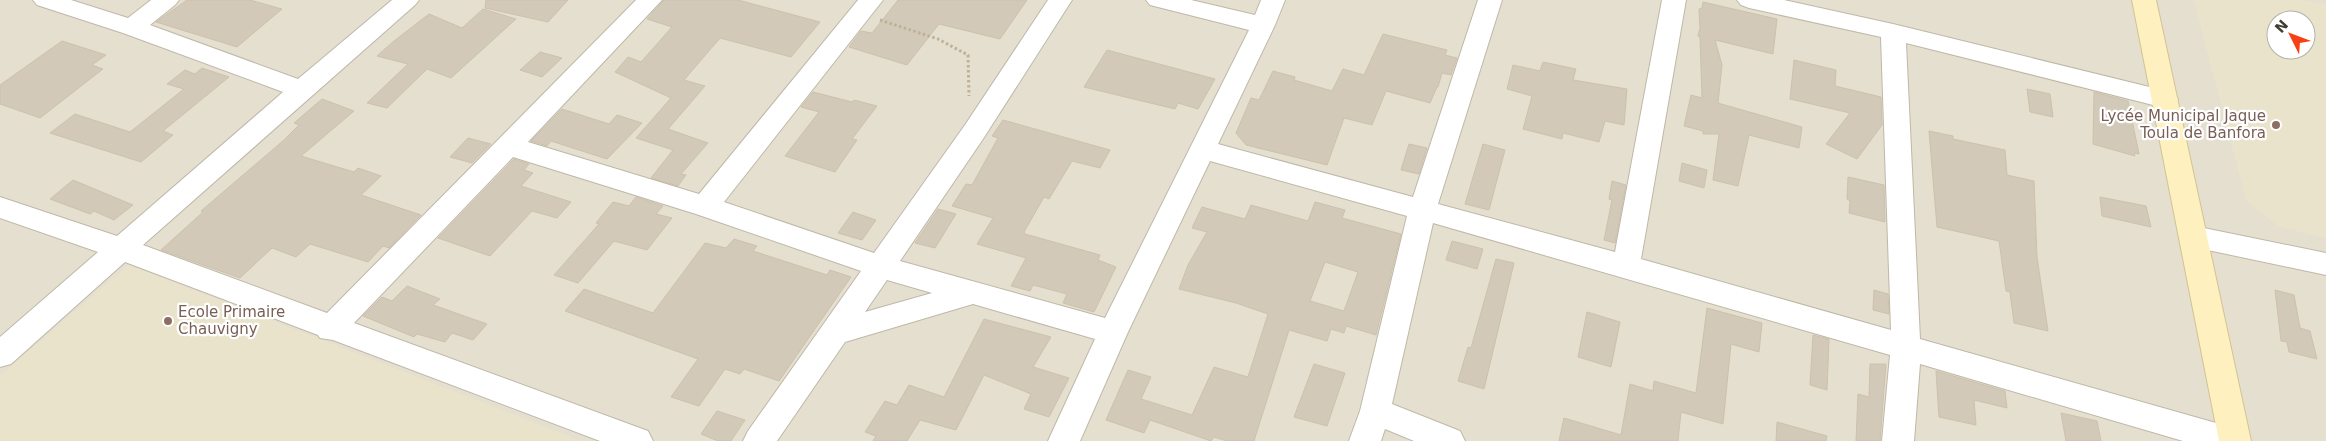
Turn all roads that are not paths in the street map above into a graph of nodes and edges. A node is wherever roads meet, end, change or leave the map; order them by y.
1 (45, 0) edge
2 (167, 0) edge
3 (407, 0) edge
4 (650, 0) edge
5 (1060, 0) edge
6 (1158, 0) edge
7 (1273, 0) edge
8 (1490, 0) edge
9 (1674, 0) edge
10 (1749, 0) edge
11 (2144, 0) edge
12 (865, 7) edge
13 (1263, 25) junction
14 (131, 27) junction
15 (1893, 32) junction
16 (301, 89) junction
17 (2165, 100) junction
18 (509, 146) junction
19 (1203, 149) junction
20 (706, 206) junction
21 (0, 207) edge
22 (1422, 211) junction
23 (2194, 237) junction
24 (122, 249) junction
25 (2326, 264) edge
26 (1626, 266) junction
27 (881, 267) junction
28 (972, 293) junction
29 (330, 329) junction
30 (836, 332) junction
31 (1113, 332) junction
32 (1906, 347) junction
33 (0, 355) edge
34 (1375, 411) junction
35 (637, 441) edge
36 (759, 441) edge
37 (1064, 441) edge
38 (1365, 441) edge
39 (1449, 441) edge
40 (1898, 441) edge
41 (2230, 441) edge
42 (2236, 441) edge

1 - 14 street
2 - 14 street
3 - 16 street
4 - 18 street
5 - 27 street
6 - 13 street
7 - 13 street
8 - 22 street
9 - 26 street
10 - 15 street
11 - 17 street
12 - 20 street
13 - 19 street
14 - 16 street
15 - 17 street
15 - 32 street
16 - 24 street
17 - 23 street
18 - 20 street
18 - 29 street
19 - 22 street
19 - 31 street
20 - 27 street
21 - 24 street
22 - 26 street
22 - 34 street
23 - 25 street
23 - 42 street
24 - 29 street
24 - 33 street
26 - 32 street
27 - 28 street
27 - 30 street
28 - 30 street
28 - 31 street
29 - 35 street
30 - 36 street
31 - 37 street
32 - 40 street
32 - 41 street
34 - 38 street
34 - 39 street

